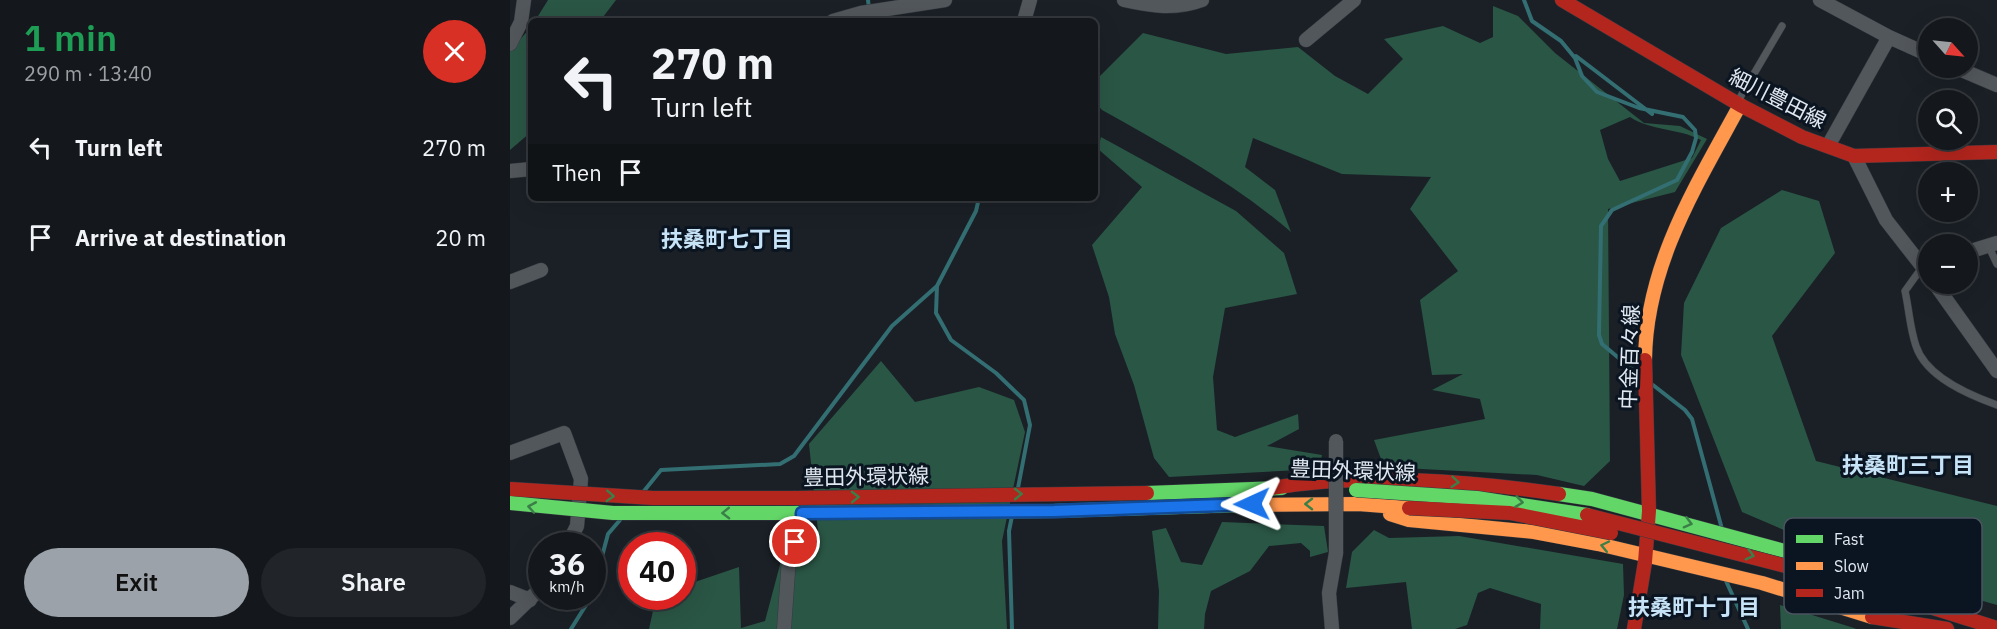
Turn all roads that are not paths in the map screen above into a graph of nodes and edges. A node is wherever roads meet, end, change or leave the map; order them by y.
1 (524, 0) edge
2 (945, 0) edge
3 (1030, 0) edge
4 (1124, 0) edge
5 (1202, 0) edge
6 (1353, 0) edge
7 (1562, 0) edge
8 (1820, 0) edge
9 (844, 18) edge
10 (1025, 18) edge
11 (1782, 26) dead end
12 (1890, 37) junction
13 (1306, 40) dead end
14 (510, 44) edge
15 (1918, 50) edge
16 (1978, 77) edge
17 (1997, 85) edge
18 (1738, 104) junction
19 (1828, 146) junction
20 (1997, 152) edge
21 (1854, 156) junction
22 (528, 169) edge
23 (510, 171) edge
24 (1992, 244) edge
25 (1918, 257) edge
26 (1997, 264) edge
27 (541, 270) dead end
28 (1918, 277) edge
29 (510, 282) edge
30 (1942, 294) edge
31 (1997, 371) edge
32 (1997, 405) edge
33 (1336, 441) dead end
34 (510, 453) edge
35 (1271, 488) junction
36 (510, 489) edge
37 (1357, 497) junction
38 (1168, 499) junction
39 (510, 503) edge
40 (1648, 512) junction
41 (802, 513) junction
42 (574, 532) edge
43 (1784, 550) edge
44 (1647, 555) junction
45 (1784, 565) edge
46 (1784, 579) edge
47 (1784, 590) edge
48 (510, 592) edge
49 (528, 599) edge
50 (528, 602) edge
51 (1863, 614) edge
52 (1908, 614) edge
53 (1952, 614) edge
54 (510, 618) edge
55 (1997, 628) edge
56 (784, 629) edge
57 (1332, 629) edge
58 (1634, 629) edge
59 (1947, 629) edge
60 (1959, 629) edge

1 - 14 street
2 - 9 street
3 - 10 street
4 - 5 street
6 - 13 street
7 - 18 street, 細川豊田線
8 - 12 street
11 - 18 lane
12 - 15 street
12 - 19 street
16 - 17 street
18 - 19 street, 細川豊田線
18 - 40 street, 中金百々線
19 - 21 street, 細川豊田線
20 - 21 street, 細川豊田線
21 - 25 street
22 - 23 street
24 - 26 lane
27 - 29 street
28 - 32 lane
30 - 31 street
33 - 57 street, bridge
34 - 42 street
35 - 37 street, 豊田外環状線
35 - 38 street, 豊田外環状線
35 -> 40 street
36 -> 38 street, 豊田外環状線, bridge
37 -> 38 street, 豊田外環状線
44 -> 37 street
37 -> 45 street, 豊田外環状線, bridge
37 - 46 street, 豊田外環状線, bridge
38 - 41 street, 豊田外環状線
41 -> 39 street, 豊田外環状線, bridge
40 -> 43 street
40 - 44 street, 中金百々線
41 - 56 street
44 - 47 street
44 - 58 street, 中金百々線
48 - 49 street
50 - 54 street
51 - 59 street
52 - 60 street, 豊田外環状線, bridge
53 - 55 street, 豊田外環状線

